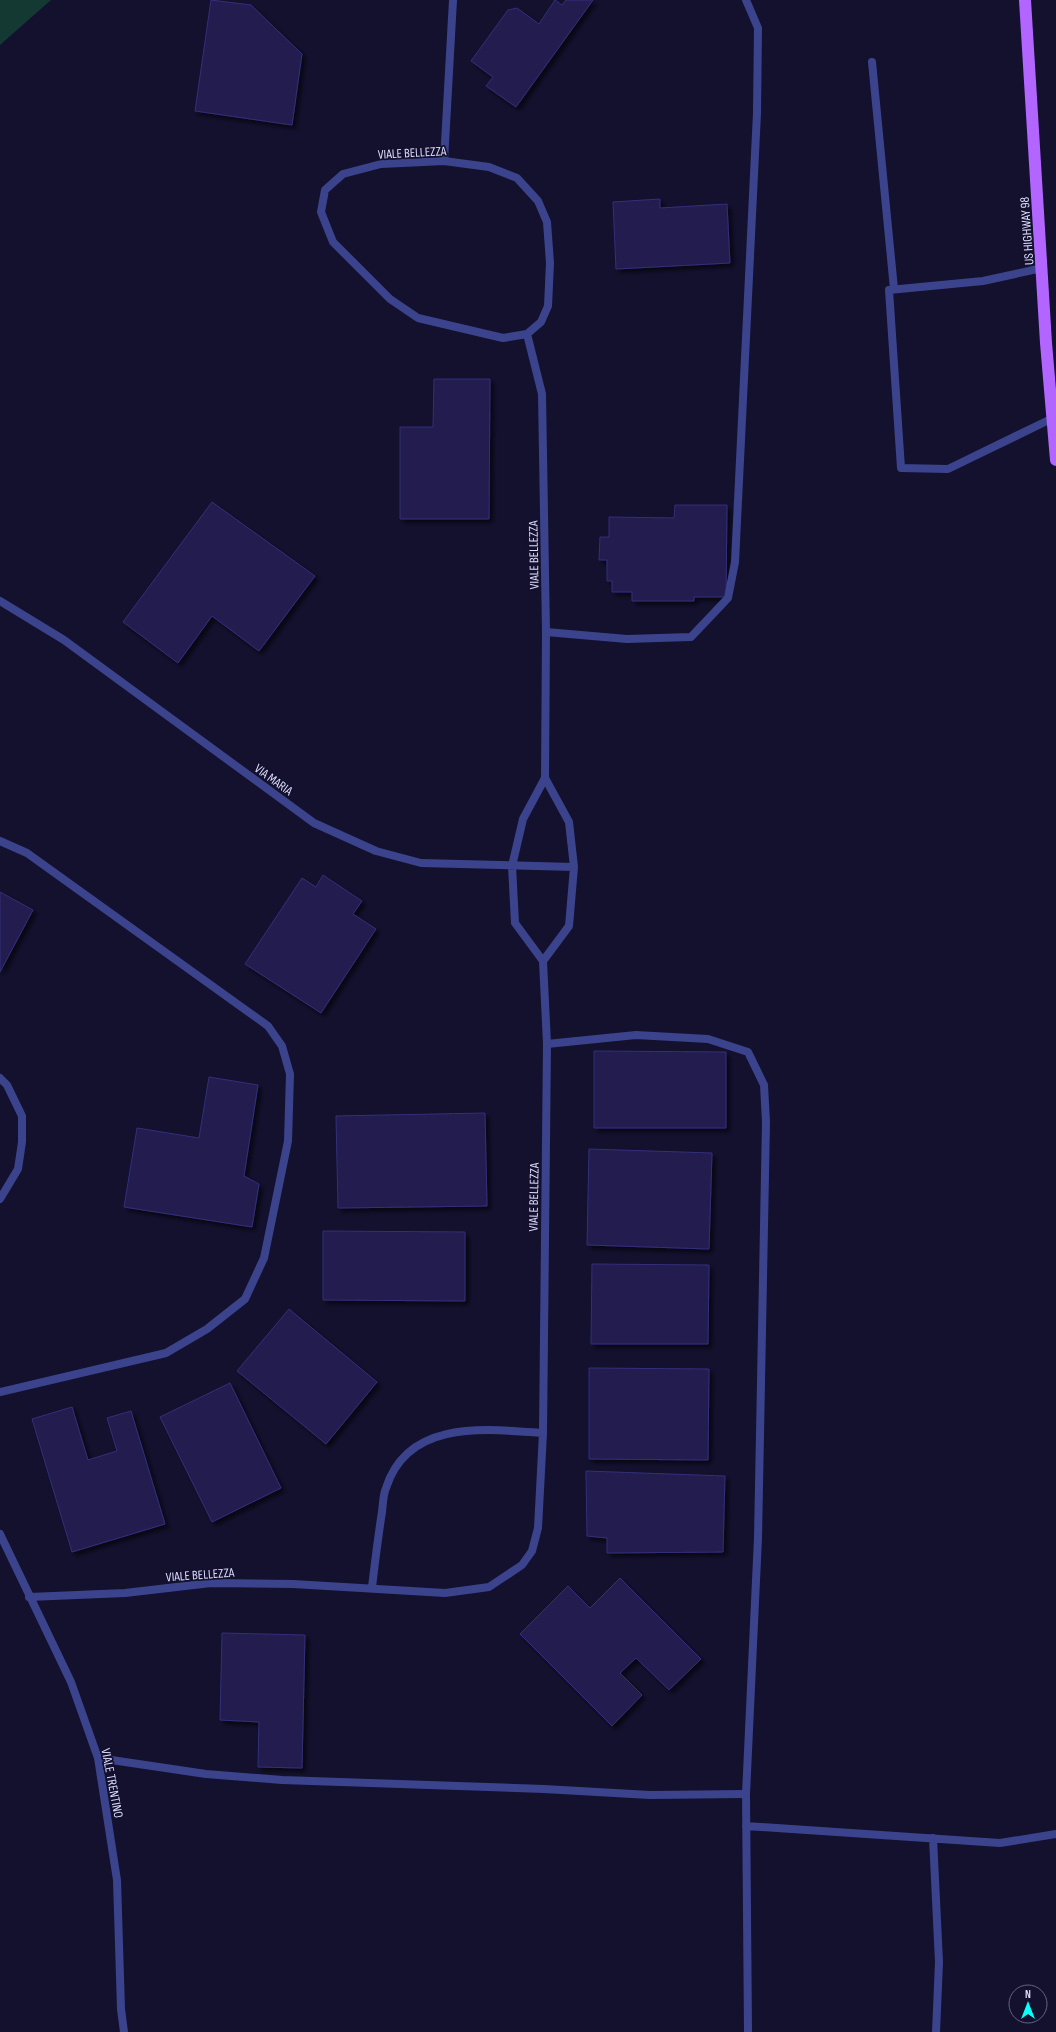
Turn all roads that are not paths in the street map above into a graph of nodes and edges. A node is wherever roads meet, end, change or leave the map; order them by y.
1 (453, 0) edge
2 (746, 0) edge
3 (1025, 0) edge
4 (872, 62) dead end
5 (444, 161) junction
6 (1042, 268) junction
7 (894, 289) junction
8 (527, 334) junction
9 (1052, 418) junction
10 (1056, 460) edge
11 (0, 601) edge
12 (546, 632) junction
13 (545, 778) junction
14 (0, 841) edge
15 (512, 866) junction
16 (574, 867) junction
17 (543, 961) junction
18 (547, 1044) junction
19 (0, 1078) edge
20 (0, 1198) edge
21 (0, 1392) edge
22 (543, 1433) junction
23 (0, 1534) edge
24 (372, 1587) junction
25 (29, 1597) junction
26 (98, 1758) junction
27 (746, 1794) junction
28 (746, 1826) junction
29 (1056, 1834) edge
30 (933, 1838) junction
31 (124, 2032) edge
32 (748, 2032) edge
33 (936, 2032) edge

1 - 5 street
2 - 12 street
3 - 6 main road, US HIGHWAY 98
4 - 7 street
5 - 8 street, VIALE BELLEZZA
5 - 8 street, VIALE BELLEZZA
6 - 7 street
6 - 9 main road, US HIGHWAY 98
7 - 9 street
8 - 12 street, VIALE BELLEZZA
9 - 10 main road, US HIGHWAY 98
11 - 15 street, VIA MARIA
12 - 13 street, VIALE BELLEZZA
13 - 15 street, VIALE BELLEZZA
13 - 16 street, VIALE BELLEZZA
14 - 21 street
15 - 16 street, VIA MARIA
15 - 17 street, VIALE BELLEZZA
16 - 17 street, VIALE BELLEZZA
17 - 18 street, VIALE BELLEZZA
18 - 22 street, VIALE BELLEZZA
18 - 27 street
19 - 20 street
22 - 24 street
22 - 24 street, VIALE BELLEZZA
23 - 25 street, VIALE TRENTINO
24 - 25 street, VIALE BELLEZZA
25 - 26 street, VIALE TRENTINO
26 - 27 street
26 - 31 street, VIALE TRENTINO
27 - 28 street
28 - 30 street
28 - 32 street
29 - 30 street
30 - 33 street

